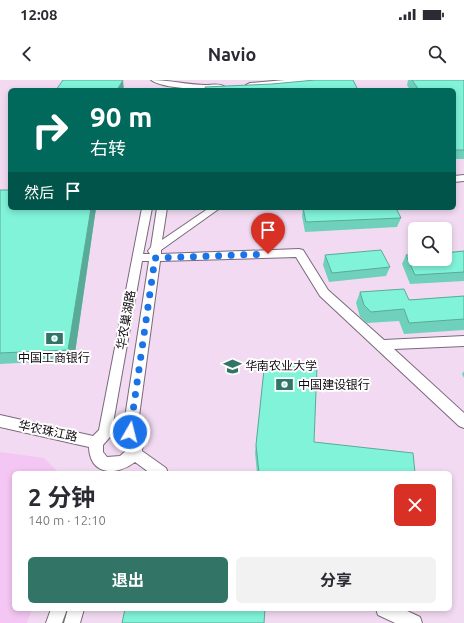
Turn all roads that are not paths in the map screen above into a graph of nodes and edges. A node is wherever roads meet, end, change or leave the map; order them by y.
1 (156, 80) edge
2 (311, 80) edge
3 (168, 87) edge
4 (147, 210) edge
5 (162, 210) edge
6 (213, 210) edge
7 (155, 254) junction
8 (137, 258) junction
9 (464, 341) edge
10 (382, 345) junction
11 (0, 421) edge
12 (464, 422) edge
13 (130, 432) junction
14 (101, 437) junction
15 (134, 453) junction
16 (110, 469) edge
17 (158, 471) edge
18 (58, 611) edge
19 (75, 611) edge
20 (388, 611) edge
21 (54, 623) edge
22 (72, 623) edge
23 (414, 623) edge

1 - 3 street
2 - 3 street
4 - 8 street, 华农巢湖路
5 - 7 street, 华农巢湖路
6 - 7 street
7 - 8 street
7 - 10 street
7 - 13 street, 华农巢湖路
8 - 14 street, 华农巢湖路
9 - 10 street
10 - 12 street
11 - 14 street, 华农珠江路
13 - 14 street
13 - 15 street
14 - 16 street
15 - 16 street
15 - 17 street
18 - 21 street
19 - 22 street
20 - 23 street

